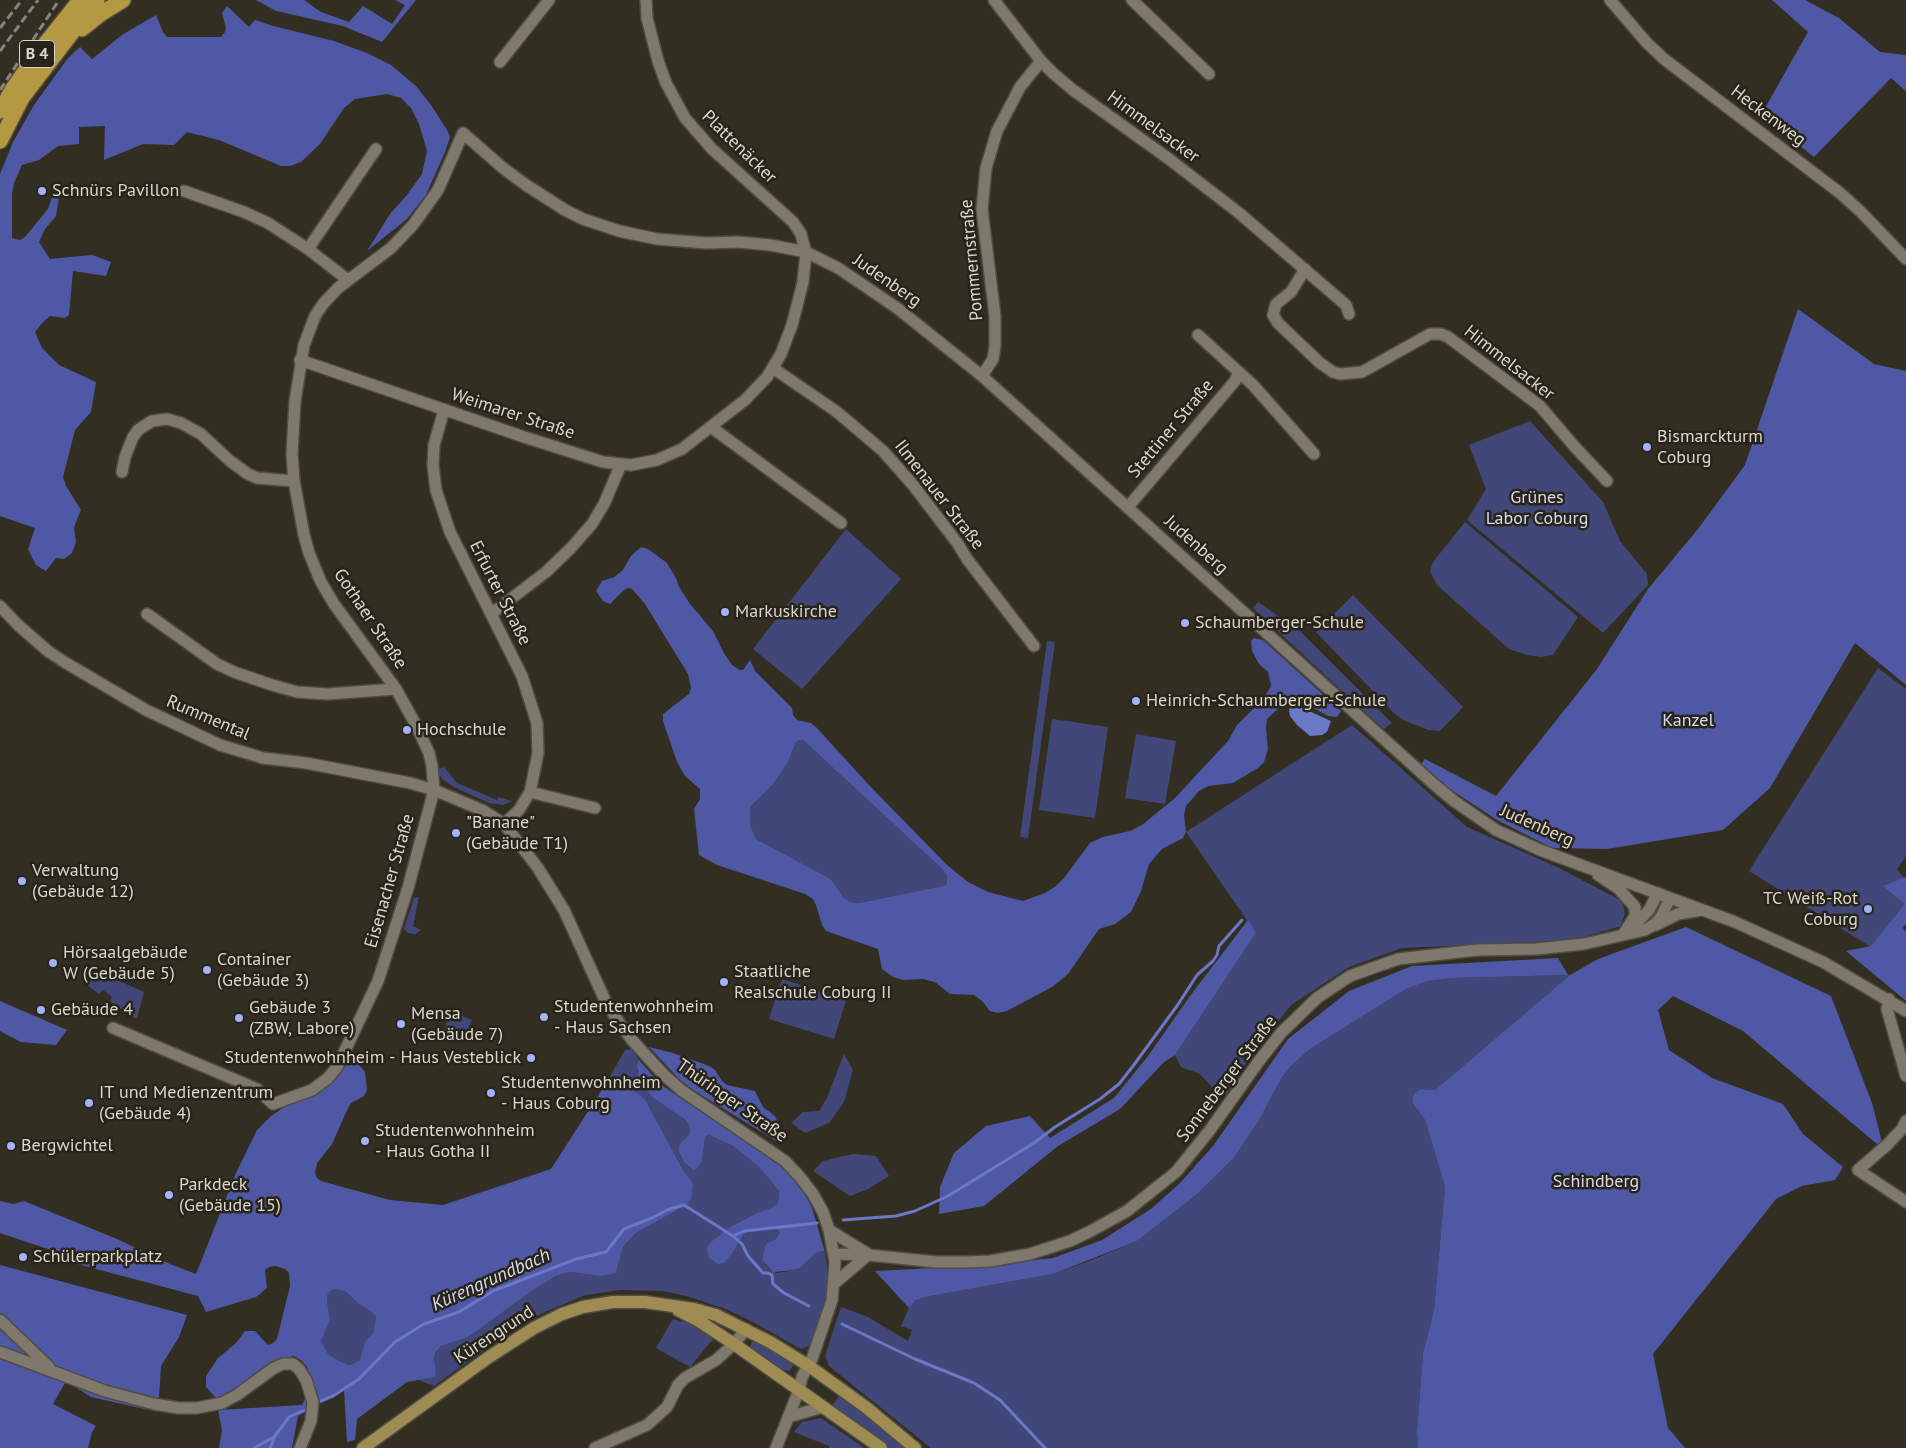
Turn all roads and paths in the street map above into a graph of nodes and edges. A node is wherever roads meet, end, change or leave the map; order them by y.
1 (80, 0) edge
2 (123, 0) edge
3 (550, 0) edge
4 (646, 0) edge
5 (994, 0) edge
6 (1132, 0) edge
7 (1610, 0) edge
8 (99, 6) edge
9 (1041, 61) junction
10 (500, 62) dead end
11 (1209, 74) dead end
12 (0, 111) edge
13 (463, 133) joint
14 (0, 141) edge
15 (376, 149) dead end
16 (184, 191) dead end
17 (308, 249) junction
18 (806, 252) junction
19 (1906, 258) edge
20 (1305, 269) junction
21 (348, 280) junction
22 (1349, 314) dead end
23 (1198, 334) dead end
24 (300, 360) junction
25 (773, 368) junction
26 (1239, 372) junction
27 (982, 376) junction
28 (444, 410) junction
29 (711, 426) junction
30 (1314, 454) dead end
31 (620, 464) junction
32 (122, 472) dead end
33 (294, 481) junction
34 (1607, 481) dead end
35 (1128, 508) junction
36 (841, 523) dead end
37 (0, 606) edge
38 (147, 614) dead end
39 (491, 614) junction
40 (1034, 646) dead end
41 (396, 689) junction
42 (434, 790) junction
43 (530, 792) junction
44 (595, 808) dead end
45 (504, 824) junction
46 (1580, 864) junction
47 (1658, 893) junction
48 (1670, 898) junction
49 (1703, 910) junction
50 (1645, 930) junction
51 (1624, 935) junction
52 (1889, 999) junction
53 (1906, 1011) edge
54 (113, 1028) dead end
55 (1906, 1076) edge
56 (1906, 1121) edge
57 (1906, 1202) edge
58 (830, 1230) junction
59 (868, 1255) junction
60 (835, 1258) junction
61 (835, 1283) junction
62 (664, 1305) junction
63 (0, 1320) edge
64 (746, 1329) junction
65 (734, 1344) junction
66 (0, 1352) edge
67 (809, 1366) junction
68 (52, 1370) junction
69 (799, 1390) junction
70 (823, 1407) junction
71 (788, 1417) junction
72 (300, 1448) edge
73 (363, 1448) edge
74 (594, 1448) edge
75 (776, 1448) edge
76 (881, 1448) edge
77 (915, 1448) edge

1 - 12 highway, B 4
2 - 8 highway
3 - 10 street
4 - 18 street, Plattenäcker
5 - 9 street, Himmelsacker
6 - 11 street
7 - 19 street, Heckenweg
8 - 14 highway, B 4
9 - 20 street, Himmelsacker
9 - 27 street, Pommernstraße
13 - 18 street, Judenberg
13 - 21 street, Gothaer Straße
15 - 17 street
16 - 17 street
17 - 21 street
18 - 25 street, Weimarer Straße
18 - 27 street, Judenberg
20 - 22 street, Himmelsacker
20 - 34 street, Himmelsacker
21 - 24 street, Gothaer Straße
23 - 26 street
24 - 28 street, Weimarer Straße
24 - 33 street, Gothaer Straße
25 - 29 street, Weimarer Straße
25 - 40 street, Ilmenauer Straße
26 - 30 street
26 - 35 street, Stettiner Straße
27 - 35 street, Judenberg
28 - 31 street, Weimarer Straße
28 - 39 street, Erfurter Straße
29 - 31 street, Weimarer Straße
29 - 36 street
31 - 39 street
32 - 33 street
33 - 41 street, Gothaer Straße
35 - 46 street, Judenberg
37 - 42 street, Rummental
38 - 41 street
39 - 43 street, Erfurter Straße
41 - 42 street, Gothaer Straße
42 - 45 street, Thüringer Straße
42 - 54 street, Eisenacher Straße
43 - 44 street
43 - 45 street, Erfurter Straße
45 - 58 street, Thüringer Straße
46 - 47 street, Judenberg
46 - 51 street
47 - 48 street, Judenberg
47 - 51 street, Sonneberger Straße
48 - 49 street, Judenberg
48 - 50 street, Sonneberger Straße
49 - 50 street, Sonneberger Straße
49 - 52 street, Judenberg
50 - 51 street, Sonneberger Straße
51 - 59 street, Sonneberger Straße
52 - 53 street, Judenberg
52 - 55 street
56 - 57 street
58 - 59 street, Sonneberger Straße
58 - 60 street, Thüringer Straße
59 - 60 street, Sonneberger Straße
59 - 61 street
60 - 61 street, Thüringer Straße
61 - 67 street, Thüringer Straße
62 - 64 main road, Kürengrund
62 - 65 main road, Kürengrund
62 - 73 main road, Kürengrund
63 - 68 street
64 - 65 street
64 - 67 main road, Kürengrund
65 - 69 main road, Kürengrund
65 - 74 street
66 - 68 street
67 - 69 street, Thüringer Straße
67 - 77 main road, Kürengrund
68 - 72 street
69 - 70 main road, Kürengrund
69 - 71 street, Thüringer Straße
70 - 71 street
70 - 76 main road, Kürengrund
71 - 75 street, Thüringer Straße

